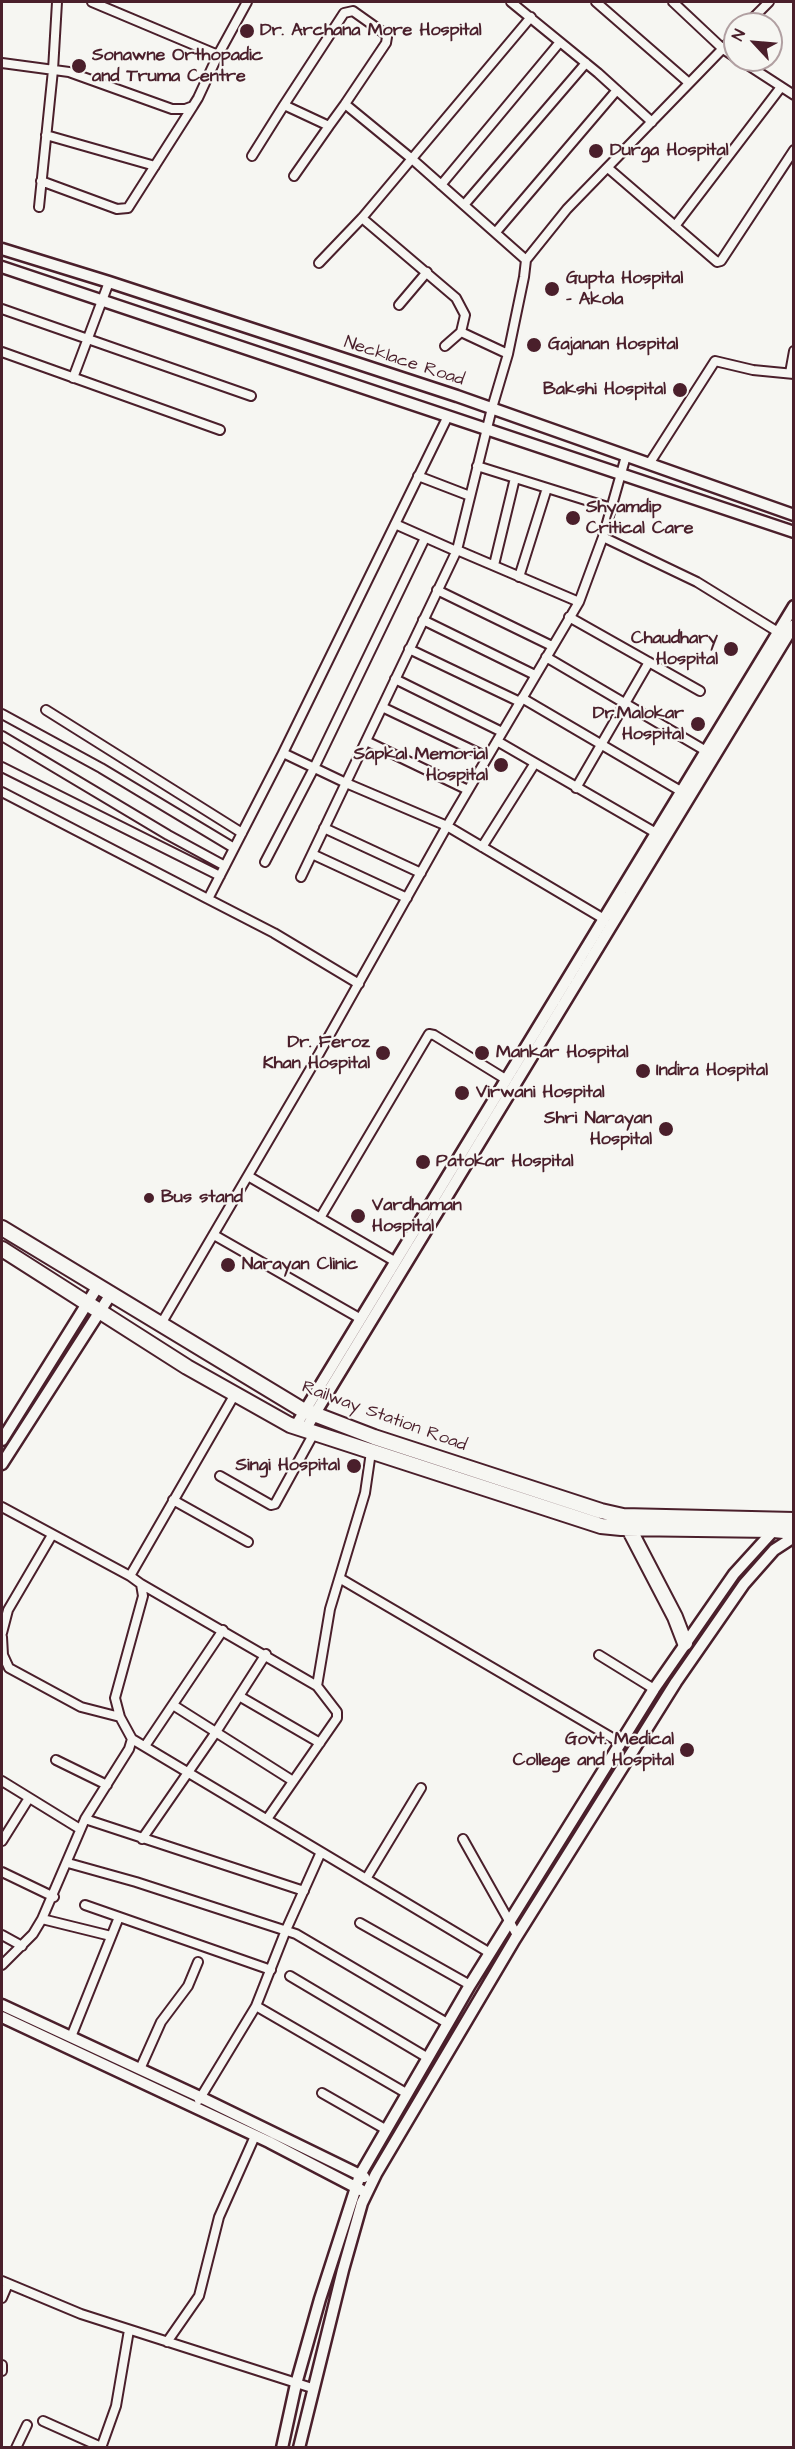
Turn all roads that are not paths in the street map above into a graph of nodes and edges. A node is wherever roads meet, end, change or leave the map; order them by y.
1 (57, 2) edge
2 (92, 2) edge
3 (247, 2) edge
4 (511, 2) edge
5 (596, 2) edge
6 (673, 2) edge
7 (531, 17) junction
8 (560, 42) junction
9 (723, 49) joint
10 (218, 55) junction
11 (2, 63) edge
12 (586, 63) junction
13 (53, 69) junction
14 (758, 72) edge
15 (689, 83) junction
16 (781, 87) junction
17 (617, 90) junction
18 (794, 95) edge
19 (345, 104) junction
20 (284, 105) junction
21 (193, 106) junction
22 (652, 122) junction
23 (329, 126) junction
24 (46, 135) junction
25 (794, 150) edge
26 (252, 156) dead end
27 (412, 159) junction
28 (155, 166) junction
29 (608, 168) junction
30 (294, 176) dead end
31 (42, 181) junction
32 (441, 184) junction
33 (464, 205) junction
34 (39, 207) dead end
35 (362, 218) junction
36 (675, 226) junction
37 (496, 232) junction
38 (2, 249) edge
39 (526, 260) junction
40 (319, 263) dead end
41 (2, 267) edge
42 (428, 272) junction
43 (109, 282) junction
44 (103, 299) junction
45 (399, 305) dead end
46 (2, 309) edge
47 (461, 332) junction
48 (88, 340) junction
49 (445, 346) dead end
50 (794, 351) edge
51 (2, 352) edge
52 (508, 354) junction
53 (792, 373) edge
54 (74, 378) junction
55 (251, 396) dead end
56 (492, 408) junction
57 (448, 416) junction
58 (487, 428) junction
59 (220, 430) dead end
60 (626, 456) junction
61 (649, 465) junction
62 (477, 466) junction
63 (621, 475) junction
64 (418, 476) junction
65 (515, 478) junction
66 (547, 488) junction
67 (470, 496) junction
68 (611, 508) junction
69 (794, 515) edge
70 (395, 524) junction
71 (794, 532) edge
72 (603, 537) junction
73 (425, 538) junction
74 (456, 550) junction
75 (494, 566) junction
76 (519, 576) junction
77 (437, 590) junction
78 (579, 602) junction
79 (794, 606) edge
80 (569, 617) junction
81 (423, 620) junction
82 (794, 625) edge
83 (778, 632) junction
84 (552, 646) junction
85 (409, 649) junction
86 (546, 657) junction
87 (649, 662) junction
88 (535, 675) junction
89 (395, 679) junction
90 (700, 691) dead end
91 (521, 700) junction
92 (625, 703) junction
93 (382, 707) junction
94 (46, 710) dead end
95 (2, 714) edge
96 (502, 732) junction
97 (2, 736) edge
98 (366, 741) junction
99 (497, 741) junction
100 (600, 744) junction
101 (706, 750) junction
102 (283, 753) junction
103 (488, 757) junction
104 (535, 763) junction
105 (2, 767) edge
106 (314, 768) junction
107 (346, 783) junction
108 (576, 788) junction
109 (468, 790) junction
110 (2, 792) edge
111 (685, 794) junction
112 (447, 826) junction
113 (324, 828) junction
114 (242, 833) junction
115 (656, 833) junction
116 (482, 847) junction
117 (234, 848) junction
118 (312, 854) junction
119 (265, 862) dead end
120 (225, 866) junction
121 (421, 873) junction
122 (220, 876) junction
123 (301, 877) dead end
124 (407, 898) junction
125 (208, 899) junction
126 (604, 919) junction
127 (359, 984) junction
128 (507, 1080) junction
129 (248, 1176) junction
130 (320, 1218) junction
131 (2, 1228) edge
132 (214, 1235) junction
133 (2, 1249) edge
134 (396, 1262) junction
135 (98, 1286) junction
136 (111, 1294) junction
137 (87, 1304) junction
138 (100, 1312) junction
139 (362, 1319) junction
140 (161, 1324) junction
141 (235, 1394) junction
142 (310, 1412) junction
143 (305, 1430) junction
144 (2, 1440) edge
145 (371, 1452) junction
146 (2, 1464) edge
147 (220, 1476) dead end
148 (173, 1500) junction
149 (2, 1507) edge
150 (794, 1520) edge
151 (626, 1522) junction
152 (774, 1530) junction
153 (794, 1532) edge
154 (52, 1535) junction
155 (794, 1537) edge
156 (248, 1542) dead end
157 (130, 1576) junction
158 (341, 1579) junction
159 (141, 1584) junction
160 (4, 1614) edge
161 (223, 1630) junction
162 (2, 1635) edge
163 (685, 1643) junction
164 (266, 1654) junction
165 (599, 1655) dead end
166 (317, 1686) junction
167 (654, 1689) junction
168 (239, 1696) junction
169 (172, 1705) junction
170 (120, 1717) junction
171 (216, 1732) junction
172 (132, 1739) junction
173 (320, 1743) junction
174 (621, 1743) junction
175 (145, 1746) junction
176 (56, 1760) dead end
177 (187, 1772) junction
178 (2, 1781) edge
179 (293, 1781) junction
180 (106, 1785) junction
181 (422, 1788) dead end
182 (29, 1798) junction
183 (85, 1819) junction
184 (267, 1819) junction
185 (80, 1829) junction
186 (142, 1839) junction
187 (464, 1839) dead end
188 (2, 1841) edge
189 (321, 1852) junction
190 (68, 1863) junction
191 (2, 1872) edge
192 (366, 1879) junction
193 (304, 1891) junction
194 (54, 1897) junction
195 (85, 1905) dead end
196 (119, 1917) junction
197 (42, 1919) junction
198 (360, 1923) dead end
199 (509, 1923) junction
200 (286, 1930) junction
201 (2, 1935) edge
202 (517, 1935) junction
203 (111, 1936) junction
204 (22, 1946) junction
205 (490, 1953) junction
206 (198, 1962) dead end
207 (2, 1965) edge
208 (271, 1970) junction
209 (290, 1976) dead end
210 (470, 1985) junction
211 (2, 2005) edge
212 (256, 2006) junction
213 (2, 2017) edge
214 (447, 2023) junction
215 (32, 2025) junction
216 (71, 2037) junction
217 (428, 2058) junction
218 (140, 2069) junction
219 (322, 2093) dead end
220 (406, 2093) junction
221 (200, 2097) junction
222 (195, 2107) junction
223 (385, 2129) junction
224 (255, 2136) junction
225 (360, 2175) junction
226 (372, 2181) junction
227 (355, 2187) junction
228 (367, 2192) junction
229 (5, 2282) edge
230 (2, 2298) edge
231 (129, 2330) junction
232 (168, 2342) junction
233 (2, 2365) edge
234 (2, 2371) edge
235 (296, 2384) junction
236 (312, 2388) junction
237 (43, 2421) dead end
238 (27, 2425) dead end
239 (101, 2447) edge
240 (16, 2448) edge
241 (282, 2448) edge
242 (298, 2448) edge

1 - 13 street
2 - 10 street
3 - 10 street
4 - 7 street
5 - 15 street
6 - 9 street
7 - 8 street
7 - 27 street
8 - 12 street
8 - 32 street
9 - 15 street
10 - 21 street
11 - 13 street
12 - 17 street
12 - 33 street
13 - 21 street
13 - 24 street
14 - 16 street
15 - 22 street
16 - 18 street
16 - 36 street
17 - 22 street
17 - 37 street
19 - 20 street
19 - 23 street
19 - 27 street
20 - 23 street
20 - 26 street
21 - 28 street
22 - 29 street
23 - 30 street
24 - 28 street
24 - 31 street
25 - 36 street
27 - 32 street
27 - 35 street
28 - 31 street
29 - 36 street
29 - 39 street
31 - 34 street
32 - 33 street
33 - 37 street
35 - 40 street
35 - 42 street
37 - 39 street
38 - 43 main road, Necklace Road
39 - 52 street
41 - 44 main road, Necklace Road
42 - 45 street
42 - 47 street
43 - 44 street
43 - 56 main road, Necklace Road
44 - 48 street
44 - 57 main road, Necklace Road
46 - 48 street
47 - 49 street
47 - 52 street
48 - 54 street
48 - 55 street
50 - 53 street
51 - 54 street
52 - 56 street
53 - 61 street
54 - 59 street
56 - 58 street
56 - 60 main road, Necklace Road
57 - 58 main road, Necklace Road
57 - 64 street
58 - 62 street
58 - 63 main road, Necklace Road
60 - 61 main road, Necklace Road
60 - 63 street
61 - 69 main road, Necklace Road
62 - 65 street
62 - 67 street
63 - 68 street
63 - 71 main road, Necklace Road
64 - 67 street
64 - 70 street
65 - 66 street
65 - 75 street
66 - 68 street
66 - 76 street
67 - 74 street
68 - 72 street
70 - 73 street
70 - 102 street
72 - 78 street
72 - 83 street
73 - 74 street
73 - 106 street
74 - 75 street
74 - 77 street
75 - 76 street
76 - 78 street
77 - 81 street
77 - 84 street
78 - 80 street
79 - 83 main road
80 - 84 street
80 - 87 street
81 - 85 street
81 - 88 street
82 - 111 main road
83 - 101 main road
84 - 86 street
85 - 89 street
85 - 91 street
86 - 88 street
86 - 92 street
87 - 90 street
87 - 92 street
88 - 91 street
89 - 93 street
89 - 96 street
91 - 96 street
91 - 100 street
92 - 100 street
92 - 101 street
93 - 98 street
93 - 103 street
94 - 114 street
95 - 117 street
96 - 99 street
97 - 120 street
98 - 107 street
98 - 109 street
99 - 103 street
99 - 104 street
100 - 108 street
100 - 111 street
101 - 111 main road
102 - 106 street
102 - 114 street
103 - 109 street
104 - 108 street
104 - 116 street
105 - 122 street
106 - 107 street
106 - 119 street
107 - 112 street
107 - 113 street
108 - 115 street
109 - 112 street
110 - 125 street
111 - 115 main road
111 - 142 main road
112 - 116 street
112 - 121 street
113 - 118 street
113 - 121 street
114 - 117 street
115 - 126 main road
116 - 126 street
117 - 120 street
118 - 123 street
118 - 124 street
120 - 122 street
121 - 124 street
122 - 125 street
124 - 127 street
125 - 127 street
126 - 128 main road
127 - 129 street
128 - 130 street
128 - 134 main road
129 - 130 street
129 - 132 street
130 - 134 street
131 - 135 highway, Railway Station Road
132 - 139 street
132 - 140 street
133 - 137 highway, Railway Station Road
134 - 139 main road
135 - 136 highway, Railway Station Road
135 - 137 main road
136 - 138 main road
136 - 140 highway, Railway Station Road
137 - 138 highway, Railway Station Road
137 - 144 main road
138 - 141 highway, Railway Station Road
138 - 146 main road
139 - 142 main road
140 - 142 highway, Railway Station Road
141 - 143 highway, Railway Station Road
141 - 148 street
142 - 143 main road
142 - 151 highway, Railway Station Road
143 - 145 highway, Railway Station Road
143 - 147 street
145 - 151 highway, Railway Station Road
145 - 158 street
148 - 156 street
148 - 157 street
149 - 154 street
150 - 151 highway, Railway Station Road
151 - 152 highway, Railway Station Road
151 - 163 highway
152 - 153 highway, Railway Station Road
152 - 163 main road
154 - 157 street
154 - 160 street
155 - 202 main road
157 - 159 street
158 - 166 street
158 - 174 street
159 - 161 street
159 - 170 street
160 - 162 street
161 - 164 street
161 - 169 street
162 - 170 street
163 - 167 main road
164 - 166 street
164 - 168 street
165 - 167 street
166 - 173 street
167 - 174 main road
168 - 171 street
168 - 173 street
169 - 171 street
169 - 175 street
170 - 172 street
171 - 177 street
171 - 179 street
172 - 175 street
172 - 180 street
173 - 179 street
174 - 199 main road
175 - 177 street
176 - 180 street
177 - 184 street
177 - 186 street
178 - 182 street
179 - 184 street
180 - 183 street
181 - 192 street
182 - 185 street
182 - 188 street
183 - 185 street
183 - 186 street
184 - 189 street
185 - 190 street
186 - 193 street
187 - 199 street
189 - 192 street
189 - 193 street
190 - 194 street
190 - 200 street
191 - 194 street
192 - 205 street
193 - 200 street
194 - 197 street
195 - 196 street
196 - 203 street
196 - 208 street
197 - 203 street
197 - 204 street
198 - 210 street
199 - 202 street
199 - 205 main road
200 - 208 street
200 - 214 street
201 - 204 street
202 - 226 main road
203 - 216 street
204 - 207 street
205 - 210 main road
206 - 218 street
208 - 212 street
209 - 217 street
210 - 214 main road
211 - 215 main road
212 - 220 street
212 - 221 street
213 - 215 main road
214 - 217 main road
215 - 216 main road
215 - 222 main road
216 - 218 main road
217 - 220 main road
218 - 221 main road
219 - 223 street
220 - 223 main road
221 - 222 street
221 - 225 main road
222 - 224 main road
223 - 225 main road
224 - 227 main road
224 - 232 street
225 - 226 main road
225 - 227 main road
226 - 228 main road
227 - 228 main road
227 - 235 main road
228 - 236 main road
229 - 230 street
229 - 231 street
231 - 232 street
231 - 239 street
232 - 235 street
233 - 234 street
235 - 236 street
235 - 241 main road
236 - 242 main road
237 - 239 street
238 - 240 street

